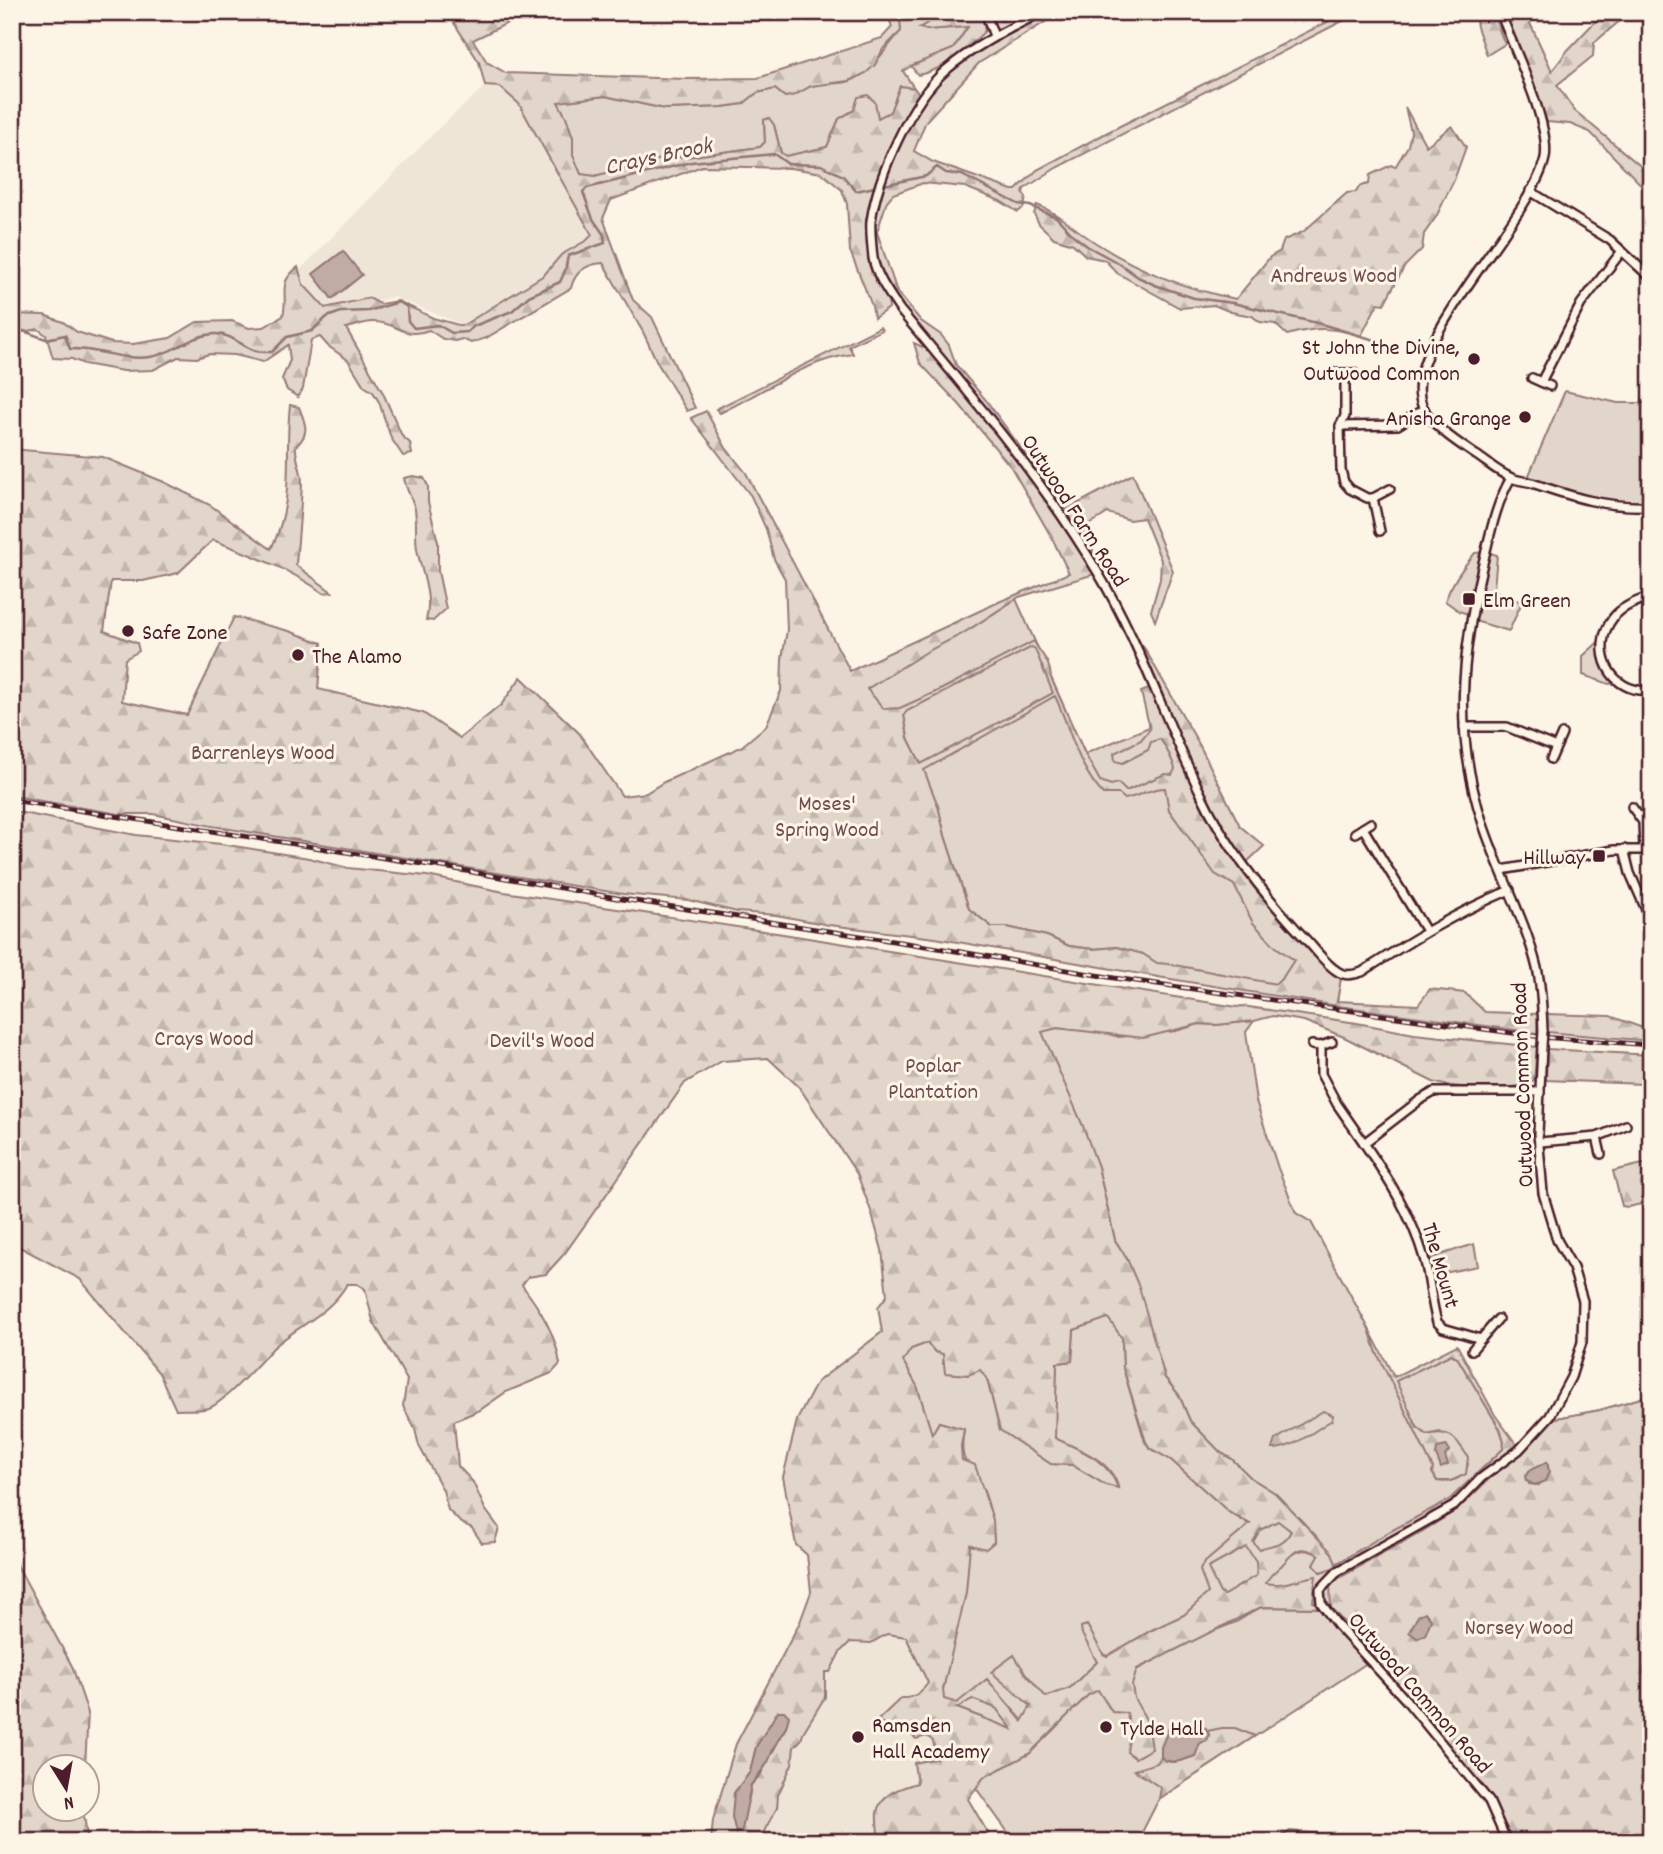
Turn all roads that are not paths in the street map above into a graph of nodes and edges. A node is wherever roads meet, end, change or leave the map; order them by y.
1 (985, 12) edge
2 (1042, 12) edge
3 (1500, 12) edge
4 (994, 36) junction
5 (1530, 191) junction
6 (1622, 251) junction
7 (1651, 278) edge
8 (1336, 373) dead end
9 (1345, 373) junction
10 (1354, 373) dead end
11 (1532, 378) dead end
12 (1541, 382) junction
13 (1550, 386) dead end
14 (1424, 409) junction
15 (1340, 426) junction
16 (1511, 478) junction
17 (1390, 489) dead end
18 (1373, 498) junction
19 (1651, 506) edge
20 (1380, 531) dead end
21 (1651, 596) edge
22 (1651, 690) edge
23 (1464, 727) junction
24 (1562, 734) dead end
25 (1556, 747) junction
26 (1551, 759) dead end
27 (1632, 807) dead end
28 (1371, 823) dead end
29 (1363, 828) junction
30 (1355, 833) dead end
31 (1624, 849) junction
32 (1647, 850) edge
33 (1502, 870) junction
34 (1510, 890) junction
35 (1651, 921) edge
36 (1426, 931) junction
37 (1332, 1042) dead end
38 (1312, 1045) dead end
39 (1321, 1046) junction
40 (1540, 1092) junction
41 (1626, 1125) dead end
42 (1597, 1137) junction
43 (1540, 1142) junction
44 (1364, 1143) junction
45 (1601, 1154) dead end
46 (1498, 1319) dead end
47 (1481, 1339) junction
48 (1472, 1350) dead end
49 (1507, 1842) edge

1 - 4 street
2 - 4 street, Outwood Farm Road
3 - 5 street
4 - 36 street, Outwood Farm Road
5 - 6 street
5 - 14 street
6 - 7 street
6 - 12 street
8 - 9 street
9 - 10 street
9 - 15 street
11 - 12 street
12 - 13 street
14 - 15 street
14 - 16 street
15 - 18 street
16 - 19 street
16 - 23 street
17 - 18 street
18 - 20 street
21 - 22 street
23 - 25 street
23 - 33 street
24 - 25 street
25 - 26 street
27 - 32 street
28 - 29 street
29 - 30 street
29 - 36 street
31 - 32 street
31 - 33 street
31 - 35 street
33 - 34 street, Outwood Common Road
34 - 36 street, Outwood Farm Road
34 - 40 street, Outwood Common Road, bridge
37 - 39 street
38 - 39 street
39 - 44 street
40 - 43 street, Outwood Common Road
40 - 44 street
41 - 42 street
42 - 43 street
42 - 45 street
43 - 49 street, Outwood Common Road
44 - 47 street, The Mount
46 - 47 street
47 - 48 street

